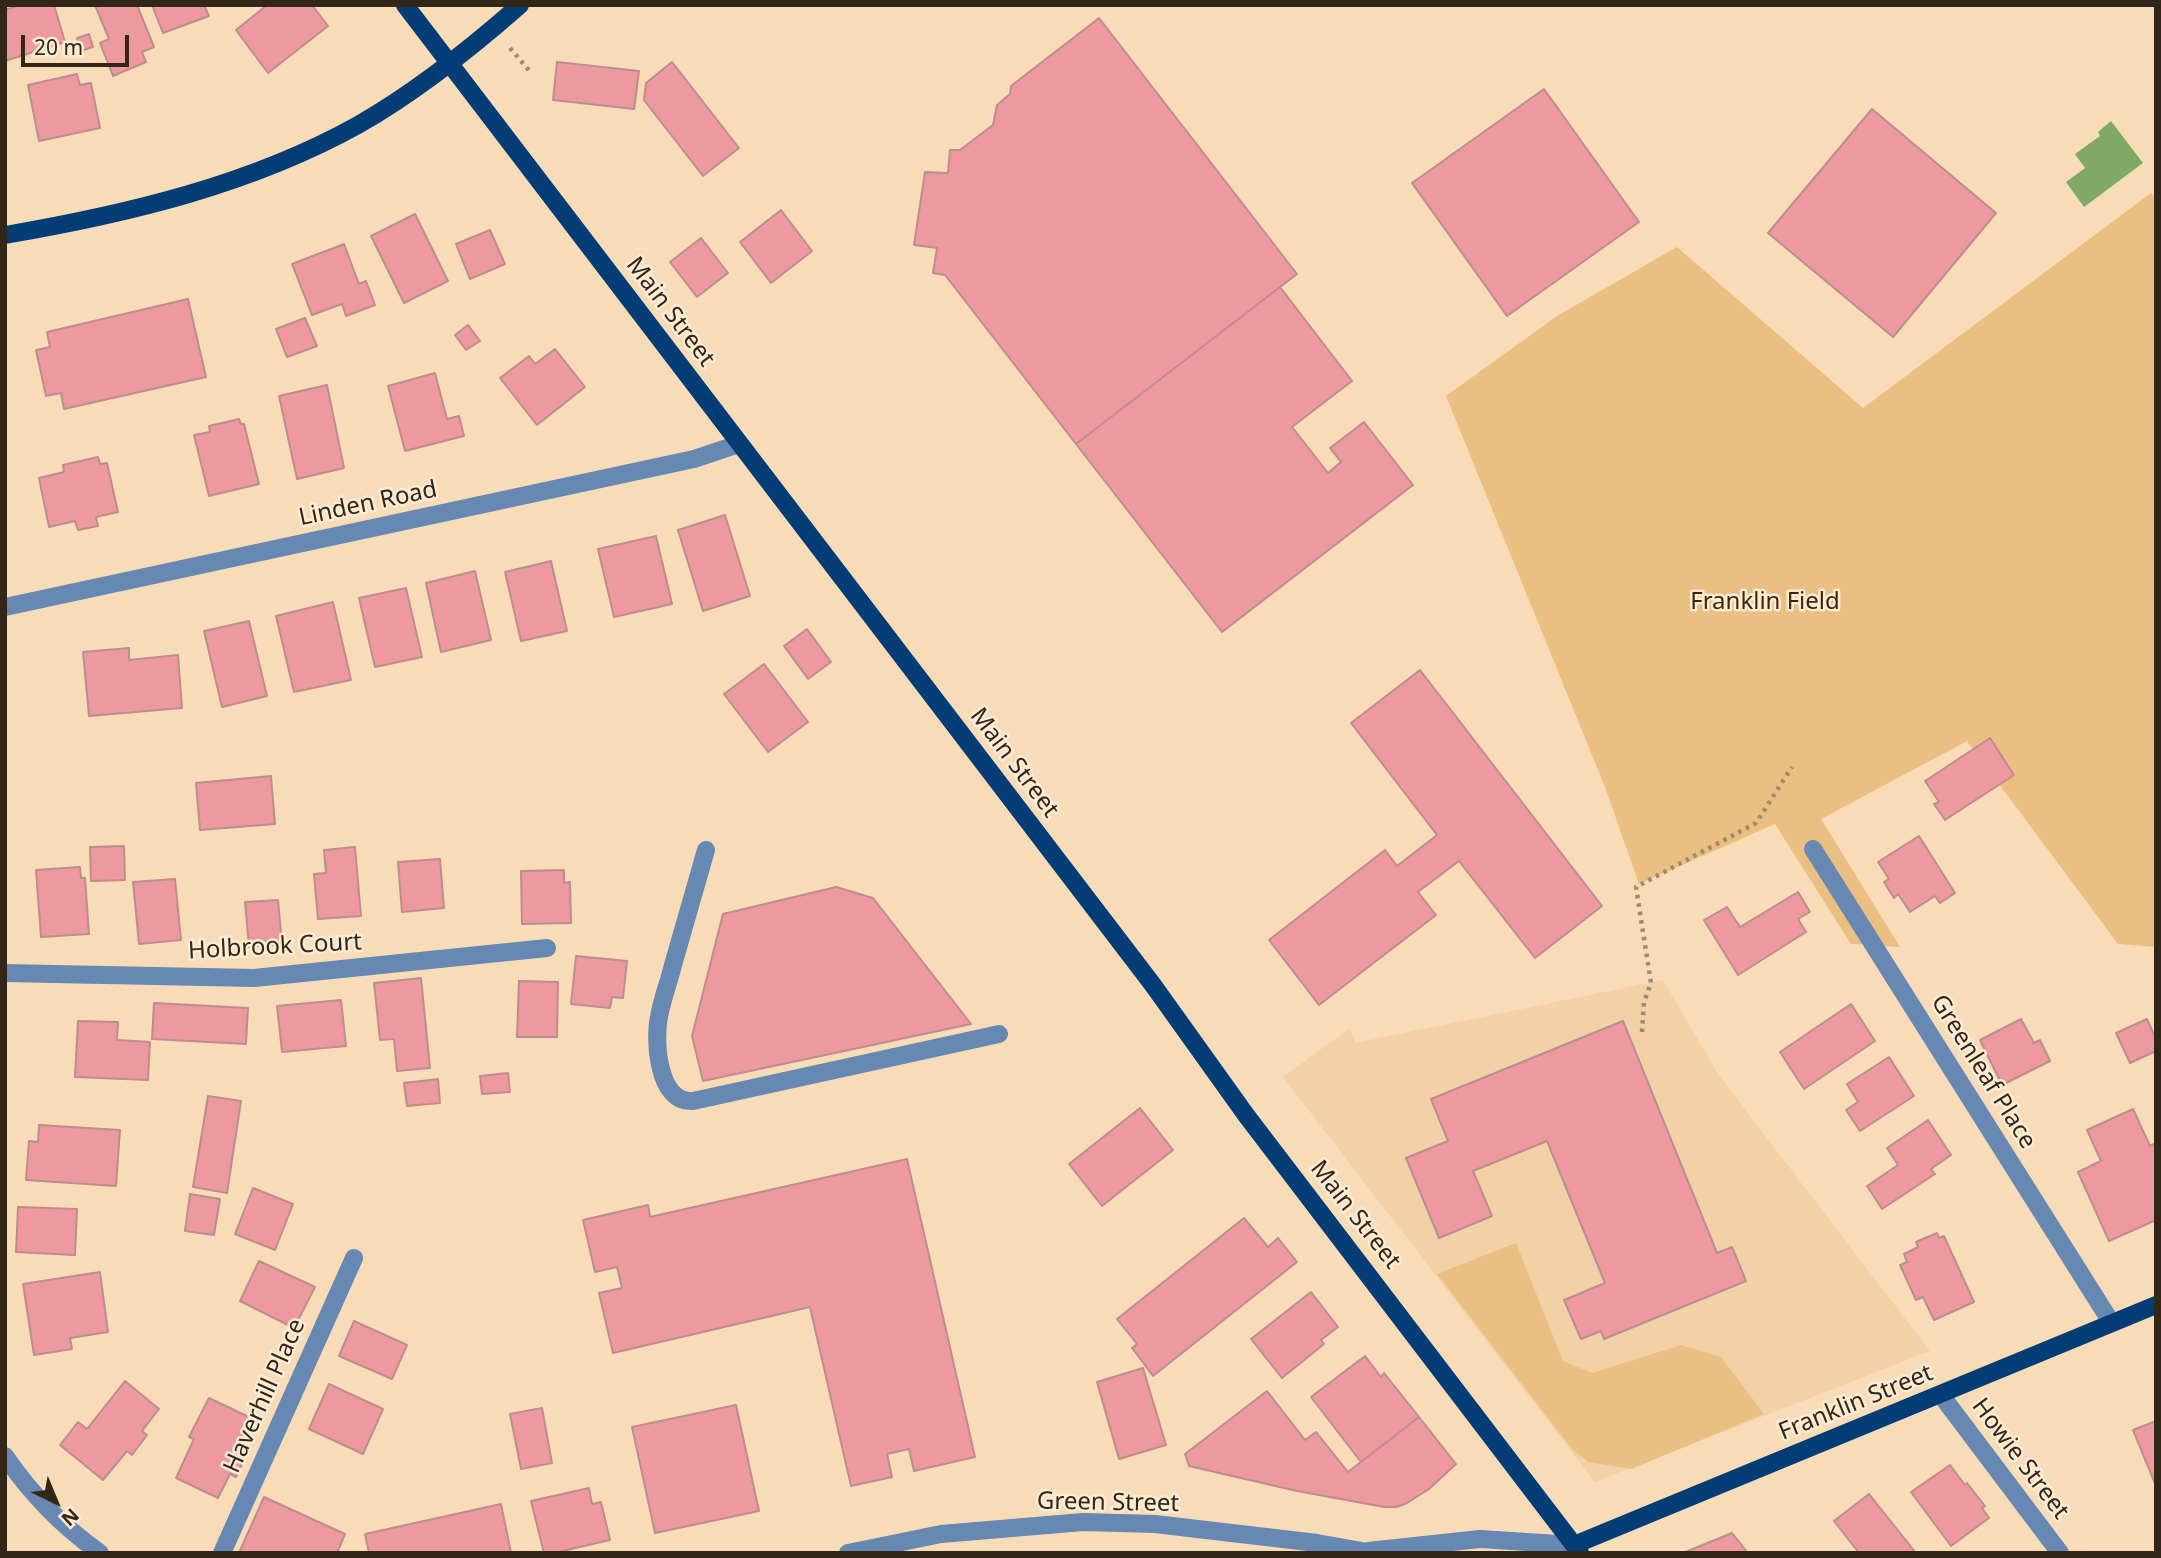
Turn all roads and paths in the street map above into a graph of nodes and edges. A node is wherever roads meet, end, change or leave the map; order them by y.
1 (405, 5) edge
2 (520, 5) edge
3 (449, 63) junction
4 (5, 235) edge
5 (739, 444) junction
6 (5, 607) edge
7 (1793, 767) dead end
8 (706, 849) dead end
9 (1812, 849) dead end
10 (547, 948) dead end
11 (5, 973) edge
12 (1642, 1032) dead end
13 (999, 1034) dead end
14 (354, 1258) dead end
15 (2156, 1305) edge
16 (2111, 1322) junction
17 (1941, 1395) junction
18 (5, 1456) edge
19 (1571, 1550) edge
20 (1370, 1552) edge
21 (100, 1553) edge
22 (222, 1553) edge
23 (848, 1553) edge
24 (2060, 1553) edge

1 - 3 main road, Main Street
2 - 3 main road
3 - 4 main road
3 - 5 main road, Main Street
5 - 6 street, Linden Road
5 - 19 main road, Main Street
7 - 12 path
8 - 13 street
9 - 16 street, Greenleaf Place
10 - 11 street, Holbrook Court
14 - 22 street, Haverhill Place
15 - 16 main road, Franklin Street
16 - 17 main road, Franklin Street
17 - 19 main road, Franklin Street
17 - 24 street, Howie Street
18 - 21 street
19 - 20 street, Green Street
20 - 23 street, Green Street

